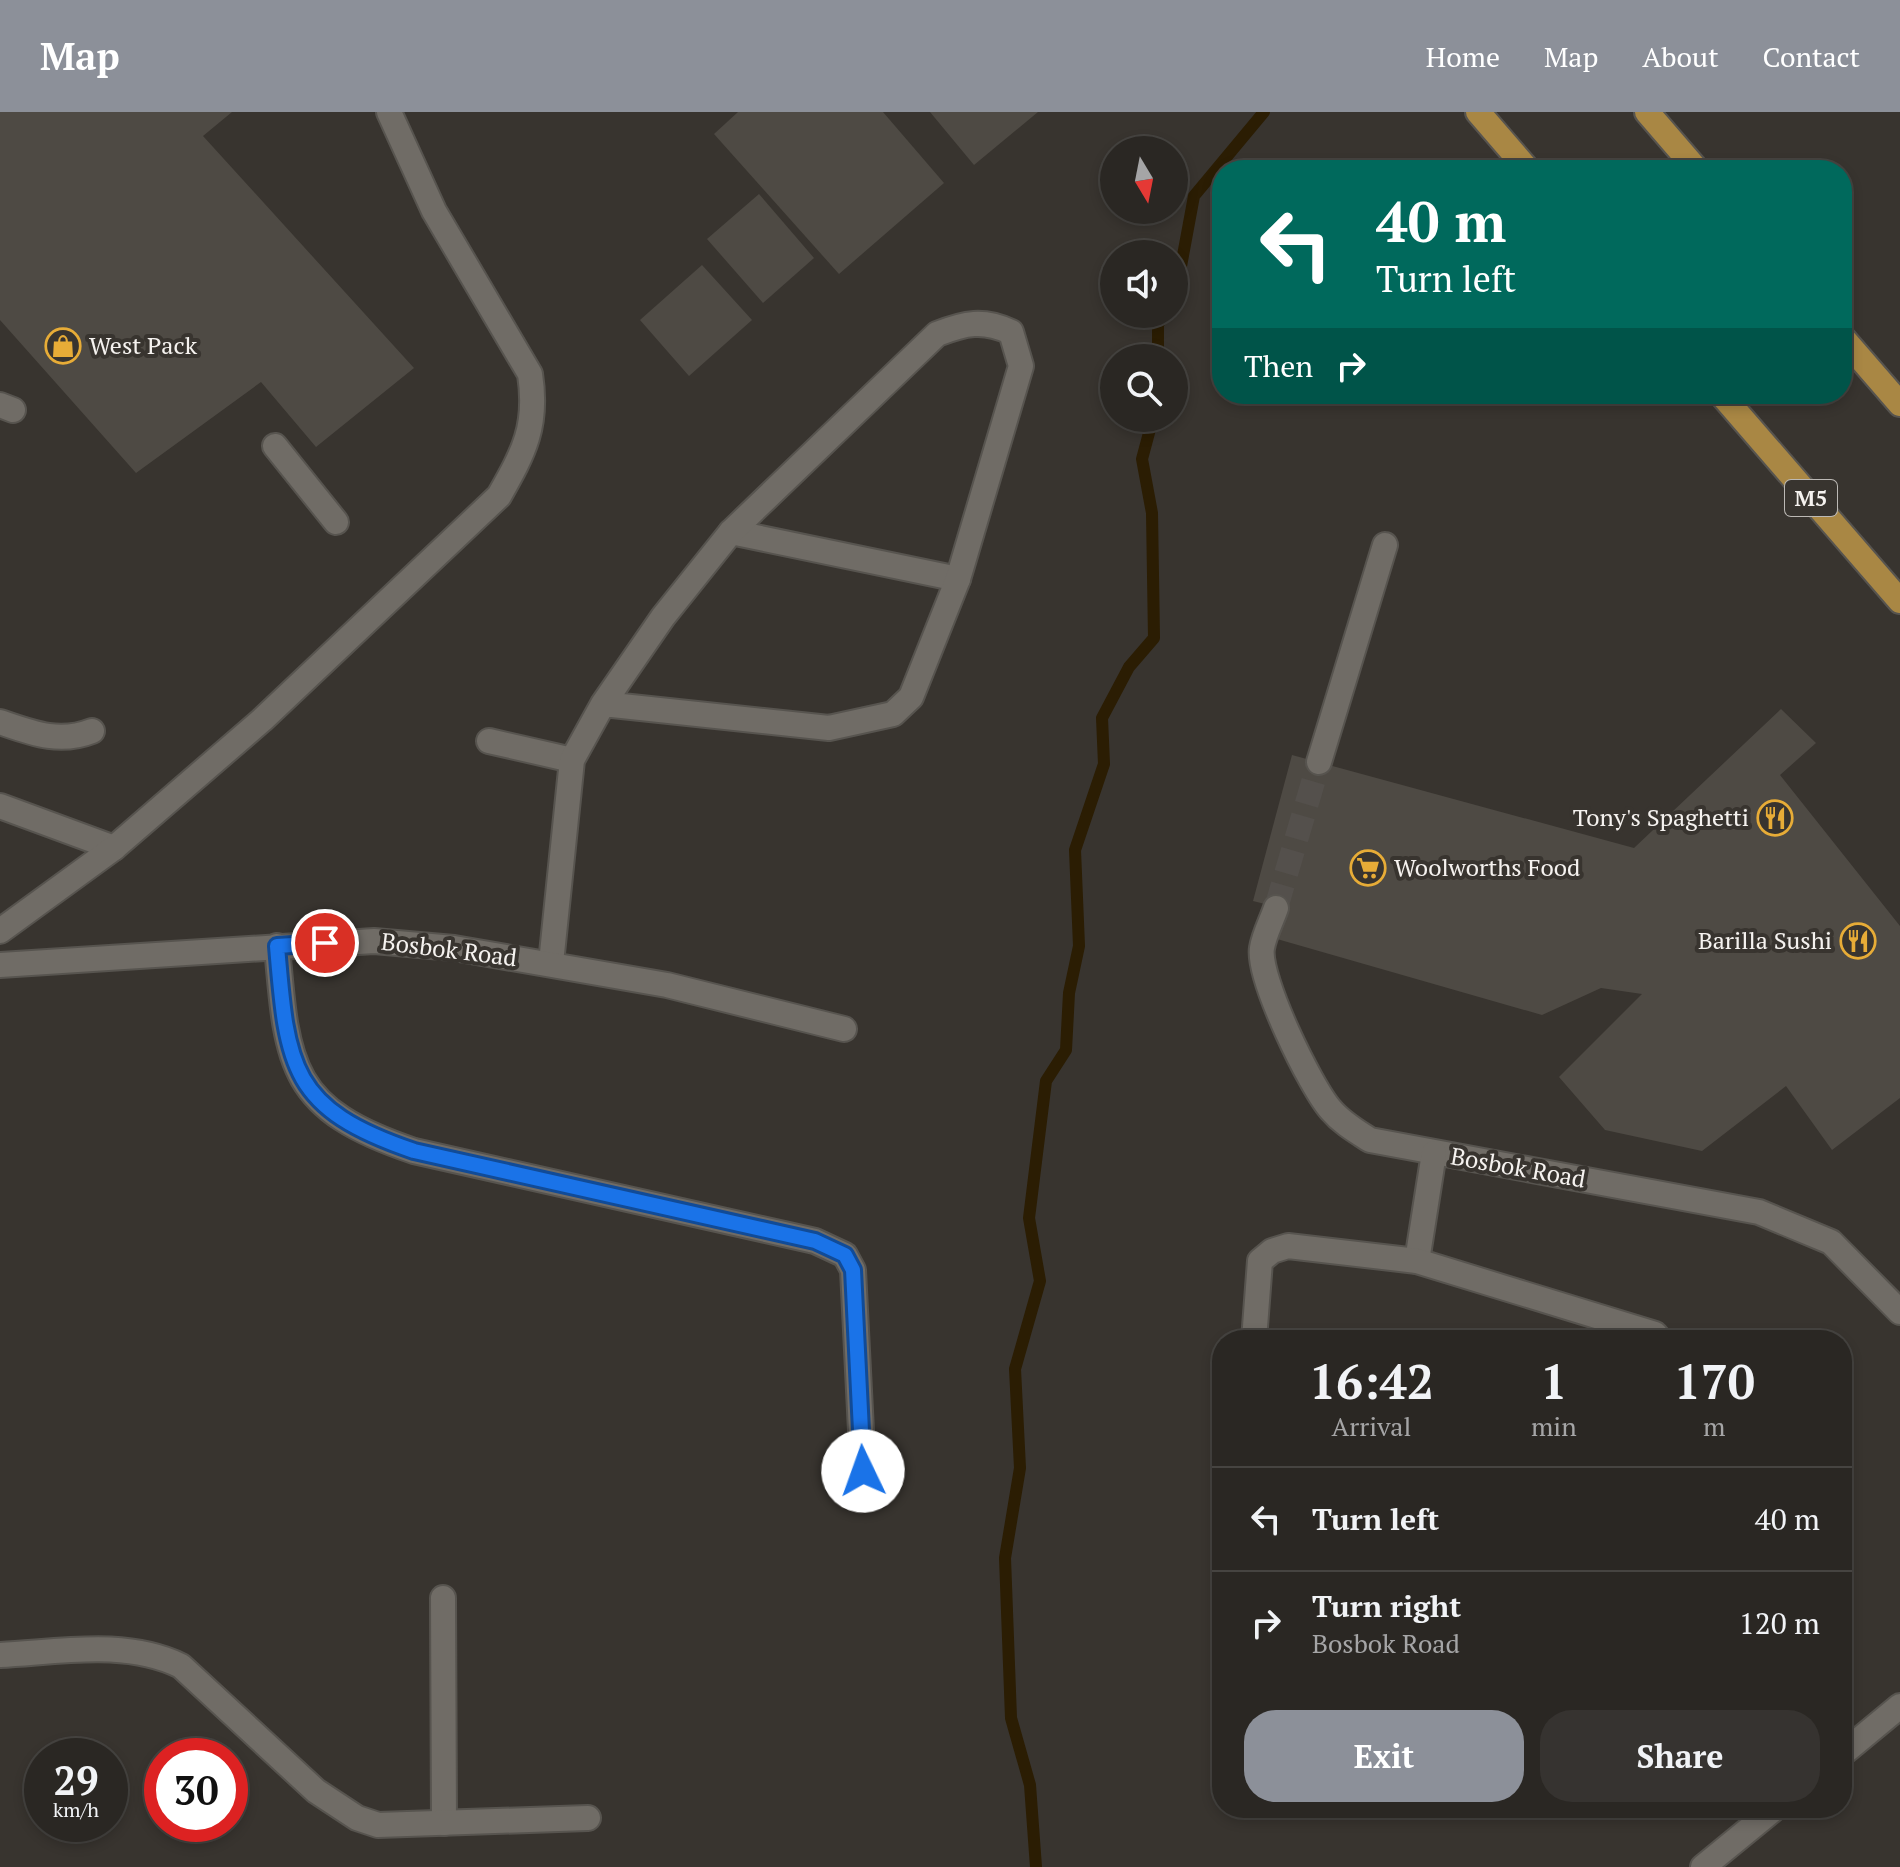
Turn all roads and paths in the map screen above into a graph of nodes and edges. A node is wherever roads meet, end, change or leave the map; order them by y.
1 (389, 112) edge
2 (1478, 112) edge
3 (1647, 112) edge
4 (1519, 160) edge
5 (1688, 160) edge
6 (1852, 349) edge
7 (1730, 404) edge
8 (1900, 404) edge
9 (275, 446) dead end
10 (336, 522) dead end
11 (731, 532) junction
12 (1385, 545) dead end
13 (958, 579) junction
14 (1900, 601) edge
15 (603, 704) junction
16 (0, 722) edge
17 (92, 731) dead end
18 (489, 741) dead end
19 (572, 760) junction
20 (1319, 762) tunnel mouth
21 (0, 806) edge
22 (114, 848) junction
23 (1276, 908) tunnel mouth
24 (0, 931) edge
25 (277, 946) junction
26 (551, 963) junction
27 (0, 965) edge
28 (844, 1029) dead end
29 (1434, 1153) junction
30 (1417, 1261) junction
31 (1900, 1312) edge
32 (1255, 1330) edge
33 (1642, 1330) edge
34 (863, 1471) dead end
35 (443, 1598) dead end
36 (0, 1655) edge
37 (1900, 1706) edge
38 (1852, 1746) edge
39 (588, 1818) dead end
40 (1763, 1818) edge
41 (444, 1823) junction
42 (1703, 1867) edge

1 - 22 street
2 - 4 main road
3 - 5 main road
6 - 8 main road
7 - 14 main road, M5
9 - 10 street
11 - 13 street
11 - 13 street
11 - 15 street
12 - 20 street
13 - 15 street
15 - 19 street
16 - 17 street
18 - 19 street
19 - 26 street
21 - 22 street
22 - 24 street
23 - 29 street, Bosbok Road
25 - 26 street, Bosbok Road
25 - 27 street, Bosbok Road
25 - 34 street
26 - 28 street, Bosbok Road
29 - 30 street
29 - 31 street, Bosbok Road
30 - 32 street
30 - 33 street
35 - 41 street
36 - 41 street
37 - 38 street
39 - 41 street
40 - 42 street

